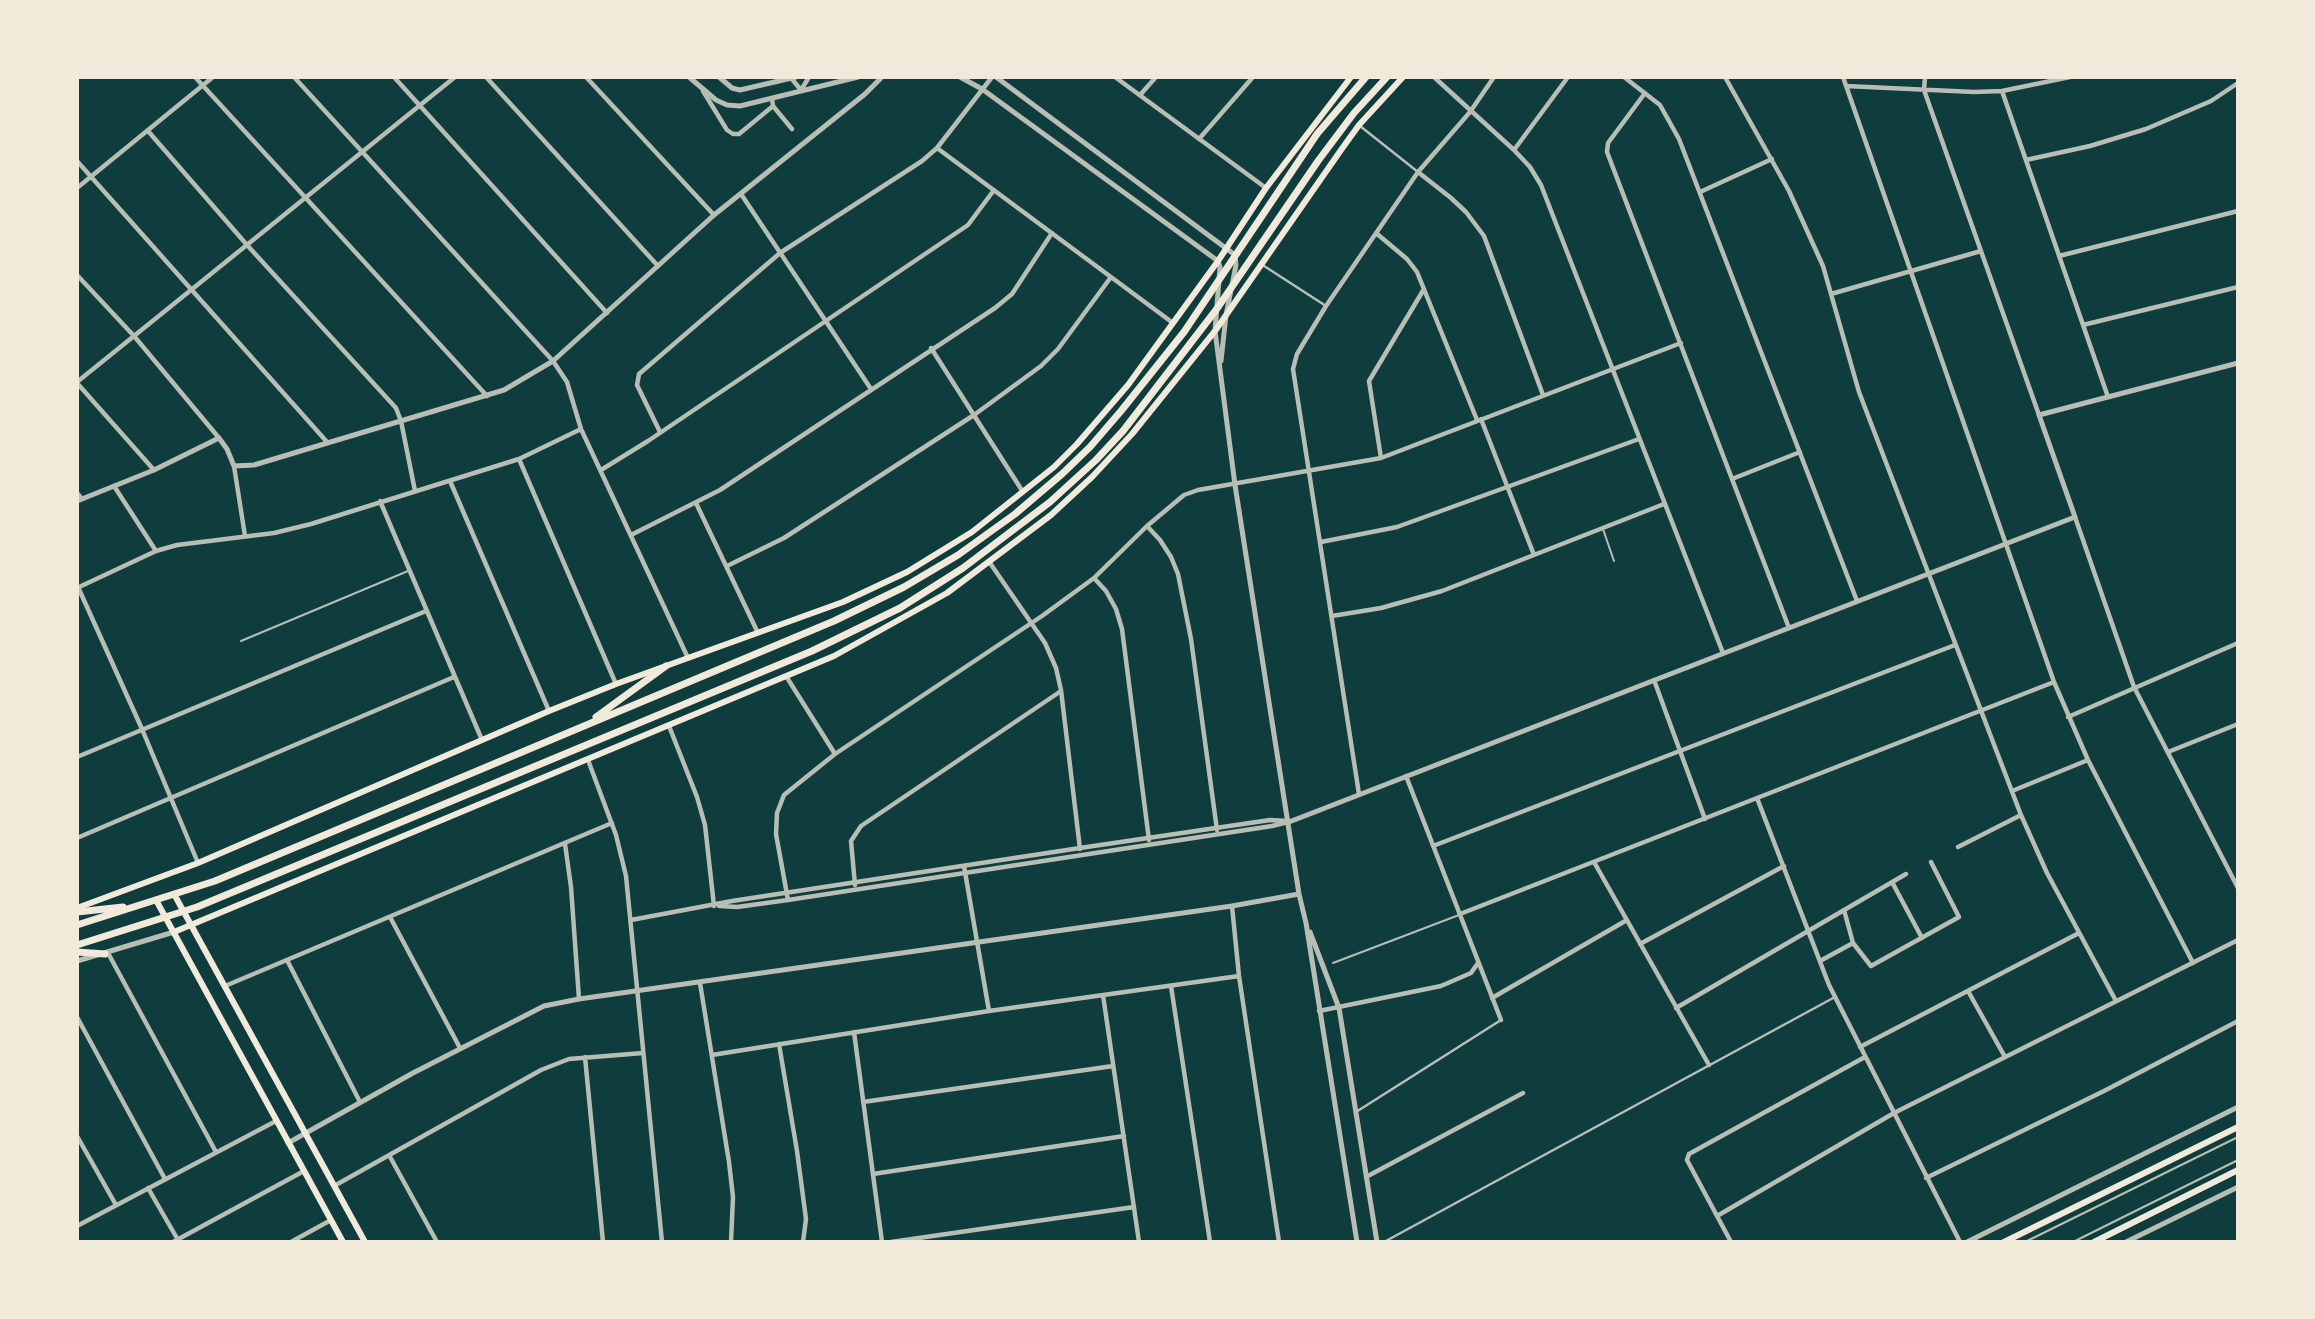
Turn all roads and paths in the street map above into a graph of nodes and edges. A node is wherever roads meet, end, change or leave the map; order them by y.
1 (195, 77) edge
2 (214, 77) edge
3 (294, 77) edge
4 (394, 77) edge
5 (455, 77) edge
6 (486, 77) edge
7 (586, 77) edge
8 (689, 77) edge
9 (719, 77) edge
10 (793, 77) edge
11 (809, 77) edge
12 (858, 77) edge
13 (882, 77) edge
14 (960, 77) edge
15 (994, 77) edge
16 (1115, 77) edge
17 (1156, 77) edge
18 (1253, 77) edge
19 (1351, 77) edge
20 (1366, 77) edge
21 (1387, 77) edge
22 (1403, 77) edge
23 (1434, 77) edge
24 (1494, 77) edge
25 (1568, 77) edge
26 (1624, 77) edge
27 (1843, 77) edge
28 (1925, 77) edge
29 (2070, 77) edge
30 (1728, 78) edge
31 (2238, 83) edge
32 (203, 86) junction
33 (1846, 86) junction
34 (982, 89) junction
35 (702, 90) junction
36 (801, 90) junction
37 (1924, 90) junction
38 (2001, 91) junction
39 (1645, 93) junction
40 (1140, 95) junction
41 (772, 103) junction
42 (419, 105) junction
43 (1470, 112) junction
44 (1359, 125) junction
45 (792, 130) dead end
46 (148, 131) junction
47 (1199, 139) junction
48 (937, 148) junction
49 (1514, 150) junction
50 (362, 152) junction
51 (1772, 159) junction
52 (2026, 160) junction
53 (77, 161) edge
54 (1418, 172) junction
55 (90, 177) junction
56 (77, 188) edge
57 (1266, 188) junction
58 (994, 190) junction
59 (1700, 192) junction
60 (741, 194) junction
61 (307, 198) junction
62 (2238, 211) edge
63 (715, 215) junction
64 (1052, 233) junction
65 (1376, 233) junction
66 (247, 245) junction
67 (1226, 248) junction
68 (1981, 251) junction
69 (780, 253) junction
70 (2059, 256) junction
71 (1236, 258) junction
72 (1218, 261) junction
73 (1261, 264) junction
74 (658, 266) junction
75 (1910, 271) junction
76 (77, 275) edge
77 (1111, 277) junction
78 (1220, 281) junction
79 (2238, 286) edge
80 (1231, 289) junction
81 (1424, 289) junction
82 (192, 290) junction
83 (1831, 294) junction
84 (1326, 306) junction
85 (1216, 310) junction
86 (607, 313) junction
87 (1226, 315) junction
88 (825, 320) junction
89 (1174, 323) junction
90 (2083, 325) junction
91 (1215, 331) junction
92 (134, 337) junction
93 (1681, 343) junction
94 (931, 348) junction
95 (553, 361) junction
96 (2238, 363) edge
97 (1612, 370) junction
98 (1219, 372) junction
99 (77, 383) edge
100 (871, 389) junction
101 (1543, 395) junction
102 (488, 396) junction
103 (2108, 397) junction
104 (974, 415) junction
105 (2039, 415) junction
106 (1479, 419) junction
107 (401, 421) junction
108 (581, 429) junction
109 (660, 432) junction
110 (219, 438) junction
111 (1639, 439) junction
112 (327, 442) junction
113 (1800, 452) junction
114 (1381, 458) junction
115 (519, 459) junction
116 (234, 466) junction
117 (154, 470) junction
118 (601, 470) junction
119 (1310, 471) junction
120 (1732, 479) junction
121 (450, 481) junction
122 (1235, 485) junction
123 (114, 486) junction
124 (1508, 488) junction
125 (415, 491) junction
126 (77, 493) edge
127 (1024, 493) junction
128 (80, 500) edge
129 (380, 501) junction
130 (696, 503) junction
131 (1664, 504) junction
132 (2074, 517) junction
133 (1147, 526) junction
134 (1603, 528) junction
135 (631, 535) junction
136 (245, 536) junction
137 (1321, 542) junction
138 (2006, 544) junction
139 (156, 551) junction
140 (1534, 555) junction
141 (1614, 561) dead end
142 (990, 563) junction
143 (727, 566) junction
144 (409, 570) junction
145 (1927, 574) junction
146 (1094, 578) junction
147 (78, 587) edge
148 (1857, 601) junction
149 (426, 611) junction
150 (1332, 616) junction
151 (1030, 623) junction
152 (1789, 628) junction
153 (759, 634) junction
154 (241, 641) dead end
155 (2238, 643) edge
156 (1955, 645) junction
157 (1723, 653) junction
158 (688, 658) junction
159 (666, 666) junction
160 (786, 676) junction
161 (454, 677) junction
162 (1654, 680) junction
163 (2054, 682) junction
164 (616, 684) junction
165 (2134, 687) junction
166 (1061, 690) junction
167 (549, 711) junction
168 (1980, 711) junction
169 (2068, 717) junction
170 (2236, 725) edge
171 (584, 726) junction
172 (669, 726) junction
173 (142, 729) junction
174 (2238, 734) edge
175 (482, 740) junction
176 (1681, 752) junction
177 (2168, 752) junction
178 (835, 754) junction
179 (77, 757) edge
180 (588, 760) junction
181 (2088, 760) junction
182 (1406, 776) junction
183 (2012, 792) junction
184 (1359, 794) junction
185 (171, 798) junction
186 (1757, 798) junction
187 (2021, 815) junction
188 (1705, 819) junction
189 (1289, 822) junction
190 (612, 823) junction
191 (1217, 831) junction
192 (77, 838) edge
193 (1149, 842) junction
194 (565, 844) junction
195 (1433, 846) junction
196 (1958, 847) dead end
197 (1080, 848) junction
198 (1080, 856) junction
199 (1594, 862) junction
200 (1931, 862) dead end
201 (198, 863) junction
202 (964, 866) junction
203 (1784, 866) junction
204 (965, 873) junction
205 (1906, 874) dead end
206 (1892, 882) junction
207 (855, 886) junction
208 (2238, 888) edge
209 (174, 894) junction
210 (1299, 894) junction
211 (788, 897) junction
212 (156, 900) junction
213 (141, 905) junction
214 (714, 906) junction
215 (1232, 906) junction
216 (77, 910) edge
217 (1843, 911) junction
218 (184, 912) junction
219 (1460, 914) junction
220 (390, 917) junction
221 (166, 918) junction
222 (631, 920) junction
223 (1627, 920) junction
224 (1306, 923) junction
225 (77, 925) edge
226 (192, 926) junction
227 (1809, 931) junction
228 (174, 932) junction
229 (2079, 933) junction
230 (1922, 938) junction
231 (2238, 940) edge
232 (979, 942) junction
233 (1853, 943) junction
234 (1640, 944) junction
235 (77, 946) edge
236 (77, 952) edge
237 (106, 954) junction
238 (287, 959) junction
239 (77, 961) edge
240 (1820, 961) junction
241 (1333, 963) dead end
242 (1479, 963) junction
243 (2193, 963) junction
244 (1239, 976) junction
245 (700, 983) junction
246 (225, 986) junction
247 (1171, 986) junction
248 (638, 991) junction
249 (1968, 991) junction
250 (1103, 995) junction
251 (1835, 997) junction
252 (1492, 998) junction
253 (579, 999) junction
254 (2116, 1001) junction
255 (1339, 1008) junction
256 (1676, 1008) junction
257 (989, 1011) junction
258 (1319, 1011) junction
259 (77, 1017) edge
260 (1501, 1020) joint
261 (2238, 1021) edge
262 (854, 1032) junction
263 (779, 1044) junction
264 (1860, 1047) junction
265 (460, 1048) junction
266 (643, 1053) junction
267 (712, 1055) junction
268 (585, 1057) junction
269 (1866, 1057) junction
270 (2005, 1057) junction
271 (1709, 1065) junction
272 (1113, 1066) junction
273 (1523, 1093) dead end
274 (360, 1102) junction
275 (863, 1102) junction
276 (2238, 1107) edge
277 (1354, 1113) junction
278 (1894, 1113) junction
279 (276, 1121) junction
280 (2238, 1127) edge
281 (305, 1133) junction
282 (77, 1136) edge
283 (1124, 1136) junction
284 (2238, 1137) edge
285 (288, 1143) junction
286 (216, 1152) junction
287 (389, 1155) junction
288 (2238, 1160) edge
289 (2238, 1170) edge
290 (304, 1171) junction
291 (873, 1174) junction
292 (1365, 1178) junction
293 (1926, 1178) junction
294 (165, 1180) junction
295 (334, 1186) junction
296 (2238, 1187) edge
297 (148, 1188) junction
298 (116, 1205) junction
299 (1134, 1207) junction
300 (1717, 1216) junction
301 (331, 1220) junction
302 (77, 1226) edge
303 (176, 1241) edge
304 (291, 1242) edge
305 (343, 1242) edge
306 (365, 1242) edge
307 (437, 1242) edge
308 (603, 1242) edge
309 (662, 1242) edge
310 (731, 1242) edge
311 (803, 1242) edge
312 (882, 1242) edge
313 (891, 1242) edge
314 (1139, 1242) edge
315 (1210, 1242) edge
316 (1279, 1242) edge
317 (1357, 1242) edge
318 (1377, 1242) edge
319 (1384, 1242) edge
320 (1731, 1242) edge
321 (1960, 1242) edge
322 (1967, 1242) edge
323 (2004, 1242) edge
324 (2025, 1242) edge
325 (2073, 1242) edge
326 (2094, 1242) edge
327 (2126, 1242) edge

1 - 32 street
2 - 32 street
3 - 50 street
4 - 42 street
5 - 42 street
6 - 74 street
7 - 63 street
8 - 35 street
9 - 10 street
10 - 36 street
11 - 36 street
12 - 36 street
13 - 60 street
14 - 34 street
15 - 34 street
15 - 67 street
16 - 40 street
17 - 40 street
18 - 47 street
19 - 57 main road
20 - 71 highway
21 - 80 highway
22 - 44 main road
23 - 43 street
24 - 43 street
25 - 49 street
26 - 39 street
27 - 33 street
28 - 37 street
29 - 38 street
30 - 51 street
31 - 52 street
32 - 46 street
32 - 61 street
33 - 37 street
33 - 75 street
34 - 48 street
34 - 72 street
35 - 41 street
35 - 41 street
36 - 41 street
37 - 38 street
37 - 68 street
38 - 52 street
39 - 59 street
39 - 93 street
40 - 47 street
41 - 45 street
42 - 50 street
42 - 86 street
43 - 49 street
43 - 54 street
44 - 54 street
44 - 73 main road
46 - 55 street
46 - 66 street
47 - 57 street
48 - 58 street
48 - 69 street
49 - 97 street
50 - 61 street
50 - 95 street
51 - 59 street
51 - 83 street
52 - 70 street
53 - 55 street
54 - 65 street
54 - 101 street
55 - 56 street
55 - 82 street
57 - 67 main road
58 - 64 street
58 - 88 street
59 - 113 street
60 - 63 street
60 - 69 street
61 - 66 street
61 - 102 street
62 - 70 street
63 - 74 street
64 - 77 street
64 - 94 street
65 - 81 street
65 - 84 street
66 - 82 street
66 - 107 street
67 - 71 street
67 - 72 main road
68 - 75 street
68 - 105 street
69 - 88 street
69 - 109 street
70 - 90 street
71 - 78 highway
71 - 80 street
72 - 78 street
72 - 89 main road
73 - 84 street
73 - 87 main road
74 - 86 street
75 - 83 street
75 - 138 street
76 - 92 street
77 - 89 street
77 - 104 street
78 - 85 street
78 - 171 highway
79 - 90 street
80 - 85 highway
80 - 87 street
81 - 106 street
81 - 114 street
82 - 92 street
82 - 112 street
83 - 145 street
84 - 119 street
85 - 91 street
85 - 218 highway
86 - 95 street
87 - 91 main road
87 - 98 street
88 - 100 street
88 - 109 street
89 - 127 main road
90 - 103 street
91 - 98 street
91 - 142 main road
92 - 99 street
92 - 110 street
93 - 97 street
93 - 120 street
94 - 100 street
94 - 104 street
95 - 102 street
95 - 108 street
96 - 103 street
97 - 101 street
97 - 111 street
98 - 122 street
99 - 117 street
100 - 130 street
101 - 106 street
102 - 107 street
103 - 105 street
104 - 127 street
104 - 143 street
105 - 132 street
106 - 114 street
106 - 124 street
107 - 112 street
107 - 125 street
108 - 115 street
108 - 118 street
109 - 118 street
110 - 116 street
110 - 117 street
111 - 124 street
111 - 131 street
112 - 116 street
113 - 120 street
113 - 148 street
114 - 119 street
115 - 121 street
115 - 164 street
116 - 136 street
117 - 123 street
118 - 135 street
119 - 122 street
119 - 137 street
120 - 152 street
121 - 125 street
121 - 167 street
122 - 133 street
122 - 189 street
123 - 128 street
123 - 139 street
124 - 137 street
124 - 140 street
125 - 129 street
126 - 128 street
127 - 153 main road
129 - 136 street
129 - 144 street
130 - 135 street
130 - 143 street
131 - 134 street
131 - 157 street
132 - 138 street
132 - 165 street
133 - 146 street
133 - 191 street
134 - 140 street
134 - 141 lane
135 - 158 street
136 - 139 street
137 - 150 street
138 - 145 street
138 - 163 street
139 - 147 street
140 - 150 street
142 - 151 street
142 - 160 main road
143 - 153 street
144 - 149 street
144 - 154 lane
145 - 148 street
145 - 156 street
146 - 151 street
146 - 193 street
147 - 173 street
148 - 152 street
149 - 161 street
149 - 173 street
150 - 184 street
151 - 166 street
151 - 178 street
152 - 157 street
153 - 158 main road
155 - 165 street
156 - 168 street
156 - 176 street
157 - 162 street
158 - 159 main road
159 - 164 main road
159 - 171 highway
160 - 172 main road
160 - 178 street
161 - 175 street
161 - 185 street
162 - 176 street
162 - 182 street
163 - 168 street
163 - 169 street
164 - 167 main road
165 - 169 street
165 - 177 street
166 - 197 street
166 - 207 street
167 - 175 main road
168 - 183 street
168 - 186 street
169 - 181 street
170 - 174 street
170 - 177 street
171 - 209 highway
172 - 180 main road
172 - 214 street
173 - 179 street
173 - 185 street
175 - 201 main road
176 - 188 street
176 - 195 street
177 - 208 street
178 - 211 street
180 - 190 street
180 - 226 main road
181 - 183 street
181 - 243 street
182 - 184 street
182 - 195 street
183 - 187 street
184 - 189 street
185 - 192 street
185 - 201 street
186 - 188 street
186 - 203 street
187 - 196 street
187 - 229 street
188 - 199 street
189 - 191 street
189 - 210 street
190 - 194 street
190 - 222 street
191 - 193 street
193 - 197 street
193 - 198 street
194 - 220 street
194 - 253 street
195 - 219 street
197 - 198 street
197 - 202 street
198 - 204 street
199 - 219 street
199 - 223 street
200 - 230 street
201 - 216 main road
202 - 204 street
202 - 207 street
203 - 227 street
203 - 234 street
204 - 207 street
204 - 232 street
205 - 206 street
206 - 217 street
206 - 230 street
207 - 211 street
209 - 212 highway
209 - 218 main road
210 - 215 street
210 - 224 street
211 - 214 street
212 - 213 highway
212 - 221 main road
213 - 216 highway
213 - 225 highway
214 - 222 street
215 - 232 street
215 - 244 street
217 - 227 street
217 - 233 street
218 - 221 highway
218 - 226 main road
219 - 241 lane
219 - 242 street
220 - 238 street
220 - 265 street
221 - 228 main road
221 - 235 highway
222 - 248 street
223 - 234 street
223 - 252 street
224 - 255 street
224 - 258 street
226 - 228 main road
226 - 246 main road
227 - 240 street
227 - 256 street
228 - 237 street
228 - 279 main road
229 - 249 street
229 - 254 street
230 - 233 street
231 - 243 street
232 - 245 street
232 - 257 street
233 - 240 street
234 - 256 street
236 - 237 highway
237 - 239 street
237 - 286 street
238 - 246 street
238 - 274 street
240 - 251 street
242 - 252 street
242 - 255 street
243 - 254 street
244 - 247 street
244 - 316 street
245 - 248 street
245 - 267 street
246 - 281 main road
247 - 250 street
247 - 315 street
248 - 253 street
248 - 266 street
249 - 264 street
249 - 270 street
250 - 257 street
250 - 272 street
251 - 264 street
251 - 271 street
252 - 260 street
253 - 265 street
254 - 270 street
255 - 258 street
255 - 277 street
256 - 271 street
257 - 262 street
258 - 317 street
259 - 294 street
260 - 277 street
261 - 293 street
262 - 263 street
262 - 275 street
263 - 267 street
263 - 311 street
264 - 269 street
265 - 274 street
266 - 268 street
266 - 309 street
267 - 310 street
268 - 287 street
268 - 308 street
269 - 278 street
269 - 300 street
270 - 278 street
271 - 319 street
272 - 275 street
272 - 283 street
273 - 292 street
274 - 281 street
275 - 291 street
276 - 322 street
277 - 292 street
278 - 293 street
278 - 300 street
279 - 285 main road
279 - 286 street
280 - 323 main road
281 - 285 street
281 - 295 main road
282 - 298 street
283 - 291 street
283 - 299 street
284 - 324 lane
285 - 290 main road
286 - 294 street
287 - 295 street
287 - 307 street
288 - 325 lane
289 - 326 main road
290 - 301 main road
290 - 303 street
291 - 312 street
292 - 318 street
293 - 321 street
294 - 297 street
295 - 306 main road
296 - 327 street
297 - 298 street
297 - 303 street
298 - 302 street
299 - 313 street
299 - 314 street
300 - 320 street
301 - 304 street
301 - 305 main road

